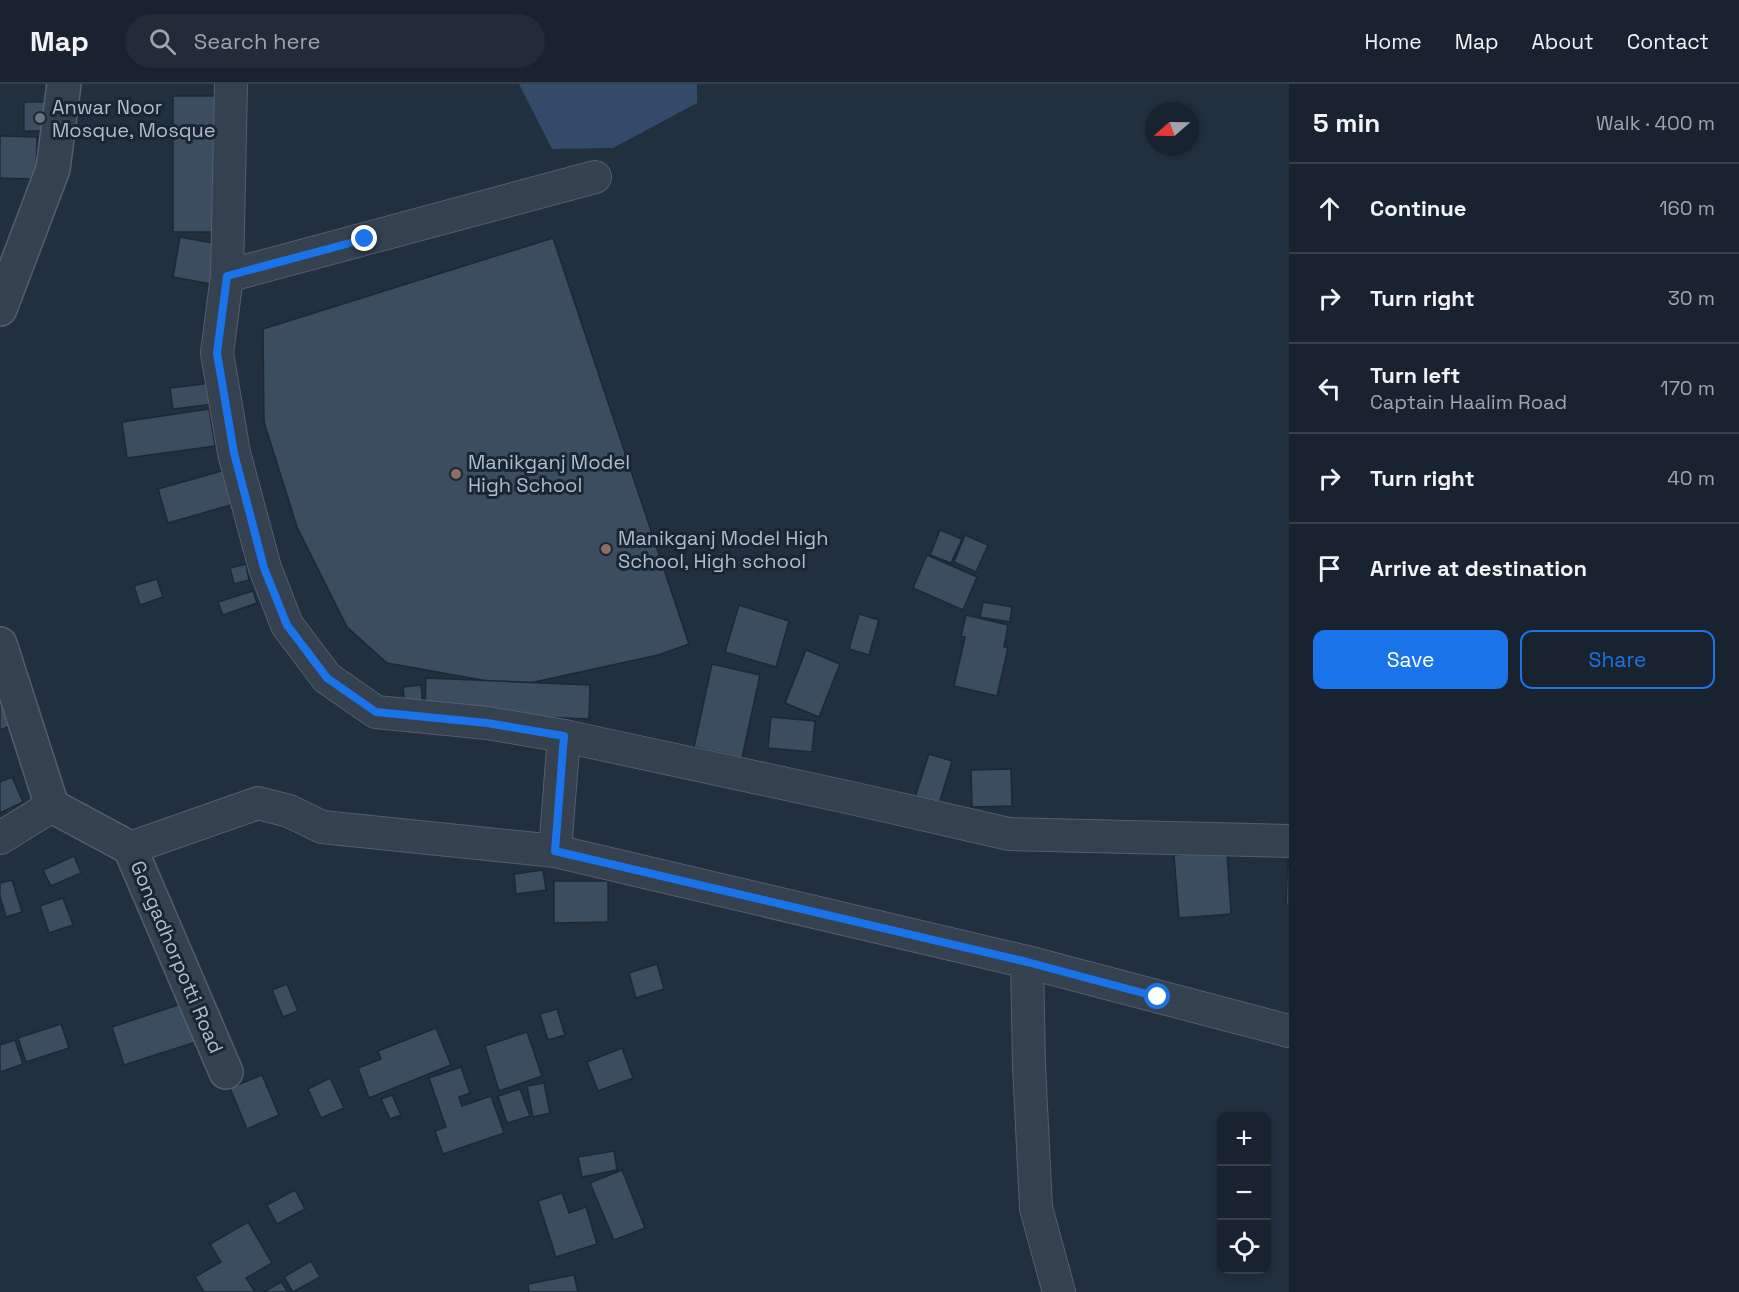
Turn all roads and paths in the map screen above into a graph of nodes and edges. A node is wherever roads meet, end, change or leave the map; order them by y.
1 (64, 84) edge
2 (231, 84) edge
3 (595, 177) dead end
4 (227, 276) junction
5 (0, 309) edge
6 (0, 644) edge
7 (564, 746) junction
8 (52, 806) junction
9 (0, 838) edge
10 (1289, 841) edge
11 (555, 842) junction
12 (130, 848) junction
13 (1027, 962) junction
14 (1289, 1032) edge
15 (226, 1072) dead end
16 (1059, 1292) edge

1 - 5 street
2 - 4 street
3 - 4 street
4 - 7 street
6 - 8 street
7 - 10 street
7 - 11 street
8 - 9 street
8 - 12 street, Gongadhorpotti Road
11 - 12 street
11 - 13 street
12 - 15 street, Gongadhorpotti Road
13 - 14 street
13 - 16 street

